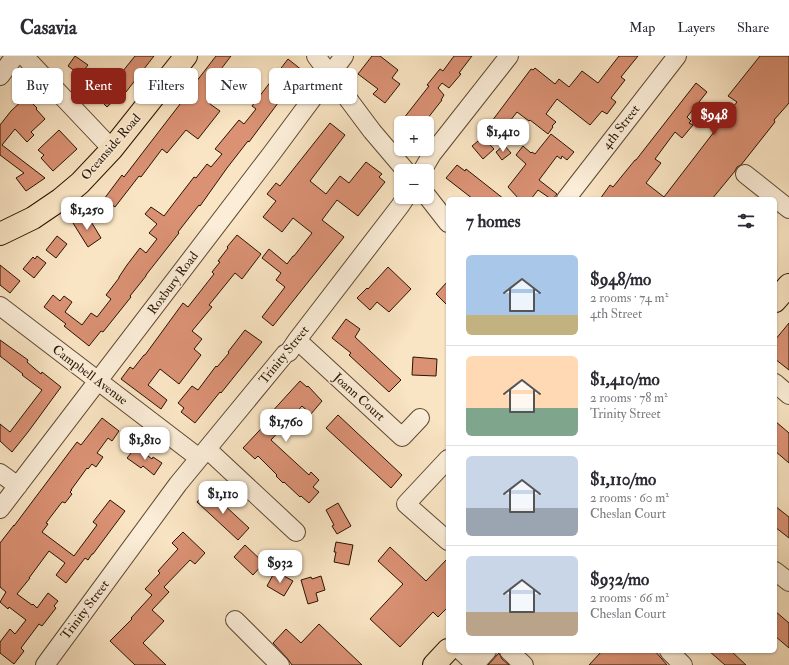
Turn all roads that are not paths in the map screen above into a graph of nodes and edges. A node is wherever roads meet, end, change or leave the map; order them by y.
1 (15, 56) edge
2 (24, 56) edge
3 (186, 56) edge
4 (316, 56) edge
5 (344, 56) edge
6 (509, 56) edge
7 (677, 56) edge
8 (324, 68) edge
9 (335, 68) edge
10 (0, 76) edge
11 (308, 104) edge
12 (352, 104) edge
13 (112, 149) junction
14 (400, 164) edge
15 (426, 164) edge
16 (745, 174) dead end
17 (568, 197) edge
18 (774, 197) edge
19 (777, 199) edge
20 (401, 204) edge
21 (433, 204) edge
22 (789, 209) edge
23 (446, 220) edge
24 (0, 234) edge
25 (789, 286) edge
26 (777, 299) edge
27 (0, 306) edge
28 (297, 340) junction
29 (98, 381) junction
30 (777, 385) edge
31 (789, 395) edge
32 (420, 418) dead end
33 (203, 453) junction
34 (446, 461) edge
35 (0, 473) edge
36 (18, 486) junction
37 (0, 509) edge
38 (296, 532) dead end
39 (446, 540) edge
40 (777, 573) edge
41 (789, 582) edge
42 (235, 620) dead end
43 (446, 652) edge
44 (463, 653) edge
45 (485, 653) edge
46 (511, 653) edge
47 (671, 653) edge
48 (45, 665) edge
49 (280, 665) edge
50 (434, 665) edge
51 (475, 665) edge
52 (524, 665) edge
53 (683, 665) edge

1 - 10 street
2 - 13 street
3 - 13 main road, Oceanside Road
4 - 8 street
5 - 9 street, Roxbury Road
6 - 15 street
7 - 17 street, 4th Street
11 - 29 street, Roxbury Road
12 - 14 street
13 - 24 main road, Oceanside Road
16 - 18 street
19 - 22 street
20 - 28 street, Trinity Street
21 - 23 street
25 - 26 main road
27 - 29 street, Campbell Avenue
28 - 32 street, Joann Court
28 - 33 street, Trinity Street
29 - 33 street, Campbell Avenue
29 - 36 street, Roxbury Road
30 - 31 street
33 - 38 street, Campbell Avenue
33 - 48 street, Trinity Street
34 - 39 street
35 - 36 street
36 - 37 street, Roxbury Road
40 - 41 street
42 - 49 street
43 - 50 main road
44 - 51 street
45 - 51 street
46 - 52 street
47 - 53 street

